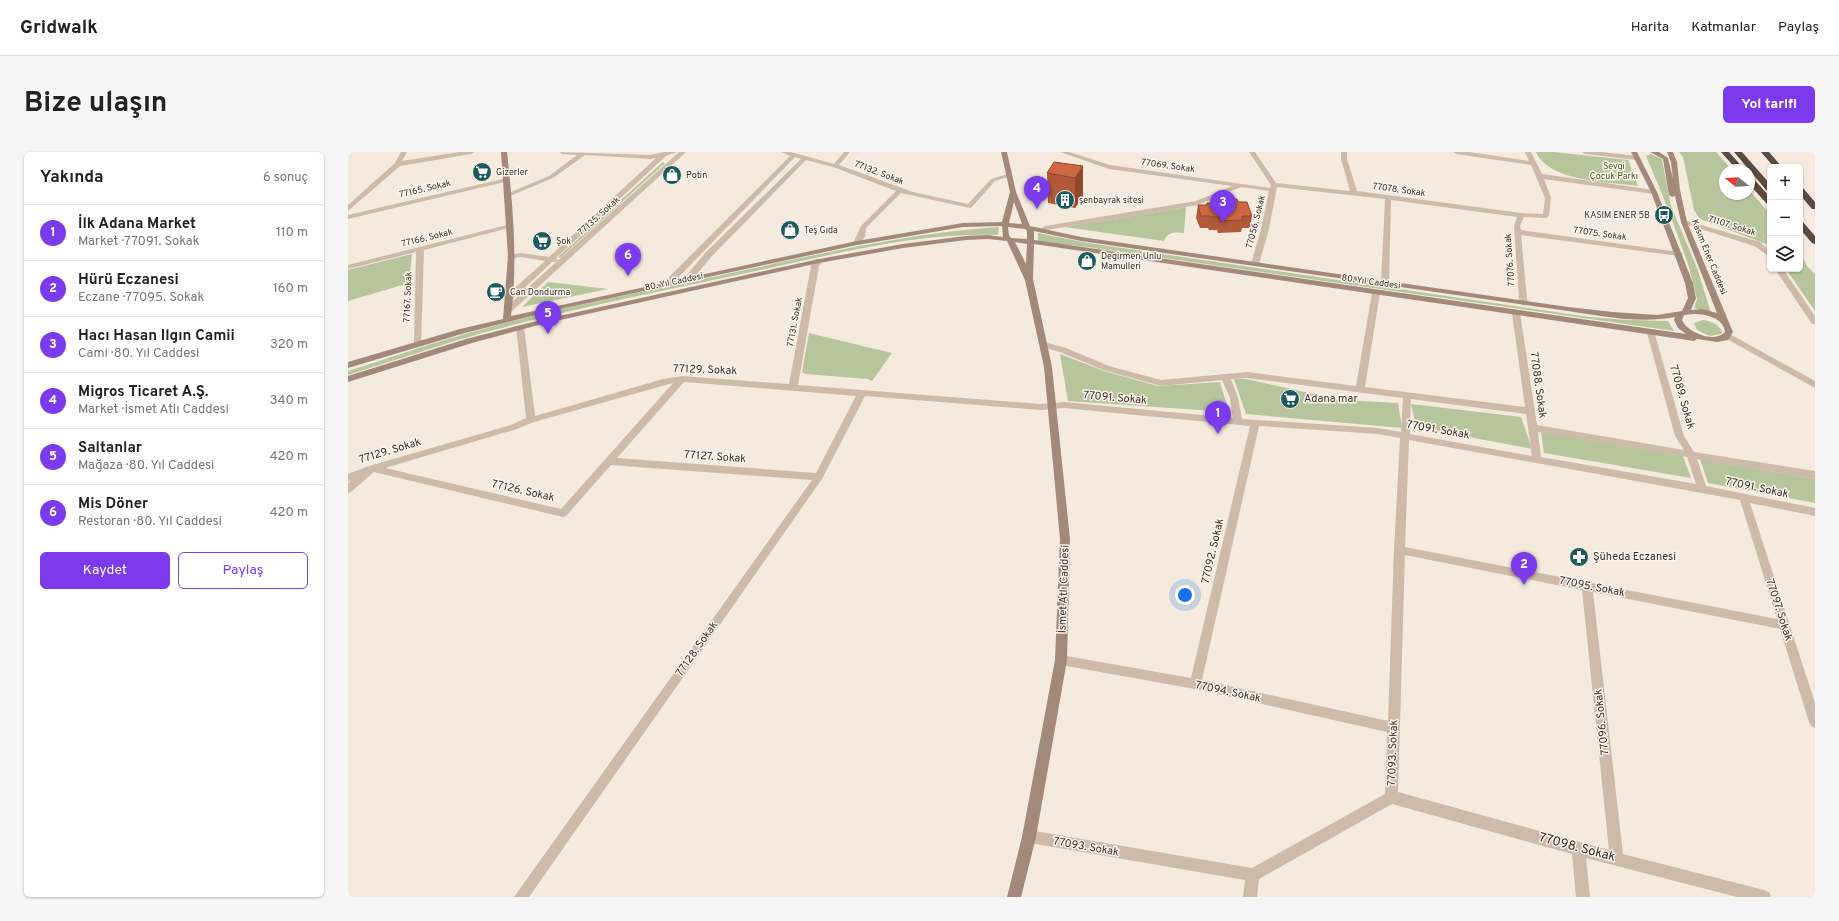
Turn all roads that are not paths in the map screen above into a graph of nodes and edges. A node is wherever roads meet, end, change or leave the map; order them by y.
1 (404, 152) edge
2 (471, 152) edge
3 (504, 152) edge
4 (562, 152) edge
5 (586, 152) edge
6 (674, 152) edge
7 (683, 152) edge
8 (784, 152) edge
9 (847, 152) edge
10 (1004, 152) edge
11 (1063, 152) edge
12 (1252, 152) edge
13 (1344, 152) edge
14 (1456, 152) edge
15 (1528, 152) edge
16 (1585, 152) edge
17 (1653, 152) edge
18 (1670, 152) edge
19 (1725, 152) edge
20 (1738, 152) edge
21 (1764, 152) edge
22 (1643, 153) dead end
23 (664, 154) junction
24 (794, 155) junction
25 (1635, 155) edge
26 (805, 158) junction
27 (1533, 163) junction
28 (398, 164) junction
29 (1736, 164) edge
30 (1775, 164) edge
31 (835, 166) junction
32 (1008, 176) junction
33 (1540, 176) junction
34 (506, 180) junction
35 (1241, 185) junction
36 (1755, 186) edge
37 (1767, 186) edge
38 (1274, 187) junction
39 (899, 191) junction
40 (1013, 192) junction
41 (1354, 192) junction
42 (1654, 192) junction
43 (1803, 193) edge
44 (508, 195) junction
45 (1388, 197) junction
46 (1768, 200) edge
47 (1815, 207) edge
48 (348, 208) edge
49 (1522, 215) junction
50 (348, 217) edge
51 (1684, 222) junction
52 (1005, 224) junction
53 (511, 226) junction
54 (1027, 227) junction
55 (1803, 227) edge
56 (1670, 229) junction
57 (1042, 231) junction
58 (1687, 231) junction
59 (1518, 232) junction
60 (1802, 236) edge
61 (1011, 240) junction
62 (1815, 241) edge
63 (857, 243) junction
64 (1030, 243) junction
65 (1815, 249) edge
66 (420, 250) junction
67 (1767, 252) edge
68 (1679, 254) junction
69 (511, 257) junction
70 (550, 259) junction
71 (562, 261) junction
72 (819, 262) junction
73 (1255, 264) junction
74 (348, 267) edge
75 (1781, 272) edge
76 (688, 279) junction
77 (1029, 279) junction
78 (668, 283) junction
79 (1385, 283) junction
80 (1376, 293) junction
81 (510, 296) junction
82 (1525, 303) junction
83 (509, 309) junction
84 (1684, 312) junction
85 (1516, 313) junction
86 (507, 319) junction
87 (1724, 322) junction
88 (1815, 322) edge
89 (520, 328) junction
90 (1651, 333) junction
91 (1728, 336) junction
92 (1709, 340) junction
93 (418, 344) junction
94 (1044, 345) junction
95 (348, 366) edge
96 (1225, 376) junction
97 (348, 379) edge
98 (682, 379) junction
99 (1815, 385) edge
100 (792, 387) junction
101 (1360, 389) junction
102 (862, 393) junction
103 (1407, 395) junction
104 (1052, 407) junction
105 (1530, 411) junction
106 (531, 420) junction
107 (1238, 422) junction
108 (1255, 423) junction
109 (1533, 428) junction
110 (1405, 436) junction
111 (1691, 454) junction
112 (1537, 460) junction
113 (609, 461) junction
114 (372, 468) junction
115 (1815, 475) edge
116 (819, 477) junction
117 (348, 478) edge
118 (1702, 488) junction
119 (348, 489) edge
120 (1744, 498) junction
121 (1815, 512) edge
122 (1399, 550) junction
123 (1587, 586) junction
124 (1784, 625) junction
125 (1061, 660) junction
126 (1194, 684) junction
127 (1815, 722) edge
128 (1394, 728) junction
129 (1391, 797) junction
130 (1029, 837) junction
131 (1578, 849) junction
132 (1617, 859) junction
133 (1253, 875) junction
134 (521, 897) edge
135 (1014, 897) edge
136 (1250, 897) edge
137 (1582, 897) edge
138 (1764, 897) edge

1 - 28 street
2 - 28 street
3 - 34 main road
4 - 5 street
5 - 23 street
5 - 44 street
6 - 23 street
7 - 71 street, 77135. Sokak
8 - 24 street, 77132. Sokak
9 - 31 street
10 - 32 main road
11 - 35 street, 77069. Sokak
12 - 38 street
13 - 41 street
14 - 27 street
15 - 27 street
16 - 25 street
17 - 58 main road
18 - 51 main road, Kasım Ener Caddesi
19 - 29 highway
20 - 37 highway
21 - 30 highway
22 - 56 main road
23 - 70 street, 77135. Sokak
24 - 26 street, 77132. Sokak
24 - 78 street
25 - 42 main road
26 - 31 street, 77132. Sokak
26 - 76 street
27 - 33 street
28 - 48 street
31 - 39 street, 77132. Sokak
32 - 39 street, 77132. Sokak
32 - 40 main road
33 - 42 street
33 - 49 street, 77078. Sokak
34 - 44 main road
34 - 50 street, 77165. Sokak
35 - 38 street, 77069. Sokak
35 - 57 street
36 - 46 highway
38 - 41 street, 77078. Sokak
38 - 73 street, 77056. Sokak
39 - 63 street
40 - 52 main road
40 - 54 main road
41 - 45 street, 77078. Sokak
42 - 56 main road
43 - 47 highway
44 - 53 main road
45 - 49 street, 77078. Sokak
45 - 79 street
49 - 59 street, 77076. Sokak
51 - 58 main road, Kasım Ener Caddesi
51 - 67 street, 71107. Sokak
52 - 54 main road, 80. Yıl Caddesi
52 - 61 main road, İsmet Atlı Caddesi
52 - 63 main road, 80. Yıl Caddesi
53 - 66 street, 77166. Sokak
53 - 69 main road
54 - 57 main road, 80. Yıl Caddesi
54 - 64 main road, İsmet Atlı Caddesi
55 - 62 highway
56 - 68 main road
57 - 73 main road, 80. Yıl Caddesi
58 - 87 main road, Kasım Ener Caddesi
59 - 68 street, 77075. Sokak
59 - 82 street, 77076. Sokak
60 - 65 highway
61 - 64 main road, 80. Yıl Caddesi
61 - 72 main road, 80. Yıl Caddesi
61 - 77 main road, İsmet Atlı Caddesi
63 - 76 main road, 80. Yıl Caddesi
64 - 77 main road, İsmet Atlı Caddesi
64 - 80 main road, 80. Yıl Caddesi
66 - 74 street, 77166. Sokak
66 - 93 street, 77167. Sokak
68 - 84 main road
69 - 70 street
69 - 81 main road
70 - 71 street
70 - 81 street, 77135. Sokak
71 - 83 street, 77135. Sokak
72 - 89 main road, 80. Yıl Caddesi
72 - 100 street, 77131. Sokak
73 - 79 main road, 80. Yıl Caddesi
75 - 88 street
76 - 78 main road, 80. Yıl Caddesi
77 - 94 main road, İsmet Atlı Caddesi
78 - 86 main road, 80. Yıl Caddesi
79 - 82 main road, 80. Yıl Caddesi
80 - 85 main road, 80. Yıl Caddesi
80 - 101 street
81 - 83 main road
82 - 84 main road, 80. Yıl Caddesi
83 - 86 main road
84 - 87 main road, 80. Yıl Caddesi
84 - 92 main road
85 - 90 main road, 80. Yıl Caddesi
85 - 105 street, 77088. Sokak
86 - 93 main road, 80. Yıl Caddesi
87 - 91 main road, Kasım Ener Caddesi
89 - 97 main road, 80. Yıl Caddesi
89 - 106 street
90 - 92 main road, 80. Yıl Caddesi
90 - 111 street, 77089. Sokak
91 - 92 main road
91 - 99 street
93 - 95 main road, 80. Yıl Caddesi
94 - 96 street
94 - 104 main road, İsmet Atlı Caddesi
96 - 101 street
96 - 107 street
98 - 100 street, 77129. Sokak
98 - 106 street, 77129. Sokak
98 - 113 street, 77126. Sokak
100 - 102 street, 77129. Sokak
101 - 103 street
102 - 104 street, 77129. Sokak
102 - 116 street, 77128. Sokak
103 - 105 street
103 - 110 street, 77093. Sokak
104 - 107 street, 77091. Sokak
104 - 125 main road, İsmet Atlı Caddesi
105 - 109 street, 77088. Sokak
106 - 114 street, 77129. Sokak
107 - 108 street, 77091. Sokak
108 - 110 street, 77091. Sokak
108 - 126 street, 77092. Sokak
109 - 111 street
109 - 112 street, 77088. Sokak
110 - 112 street, 77091. Sokak
110 - 122 street, 77093. Sokak
111 - 115 street
111 - 118 street, 77089. Sokak
112 - 118 street, 77091. Sokak
113 - 114 street, 77126. Sokak
113 - 116 street, 77127. Sokak
114 - 117 street, 77129. Sokak
114 - 119 street
116 - 134 street, 77128. Sokak
118 - 120 street, 77091. Sokak
120 - 121 street, 77091. Sokak
120 - 124 street, 77097. Sokak
122 - 123 street, 77095. Sokak
122 - 128 street, 77093. Sokak
123 - 124 street, 77095. Sokak
123 - 132 street, 77096. Sokak
124 - 127 street, 77097. Sokak
125 - 126 street, 77094. Sokak
125 - 130 main road, İsmet Atlı Caddesi
126 - 128 street, 77094. Sokak
128 - 129 street, 77093. Sokak
129 - 131 street, 77098. Sokak
129 - 133 street, 77093. Sokak
130 - 133 street, 77093. Sokak
130 - 135 main road, İsmet Atlı Caddesi
131 - 132 street, 77098. Sokak
131 - 137 street
132 - 138 street, 77098. Sokak
133 - 136 street

